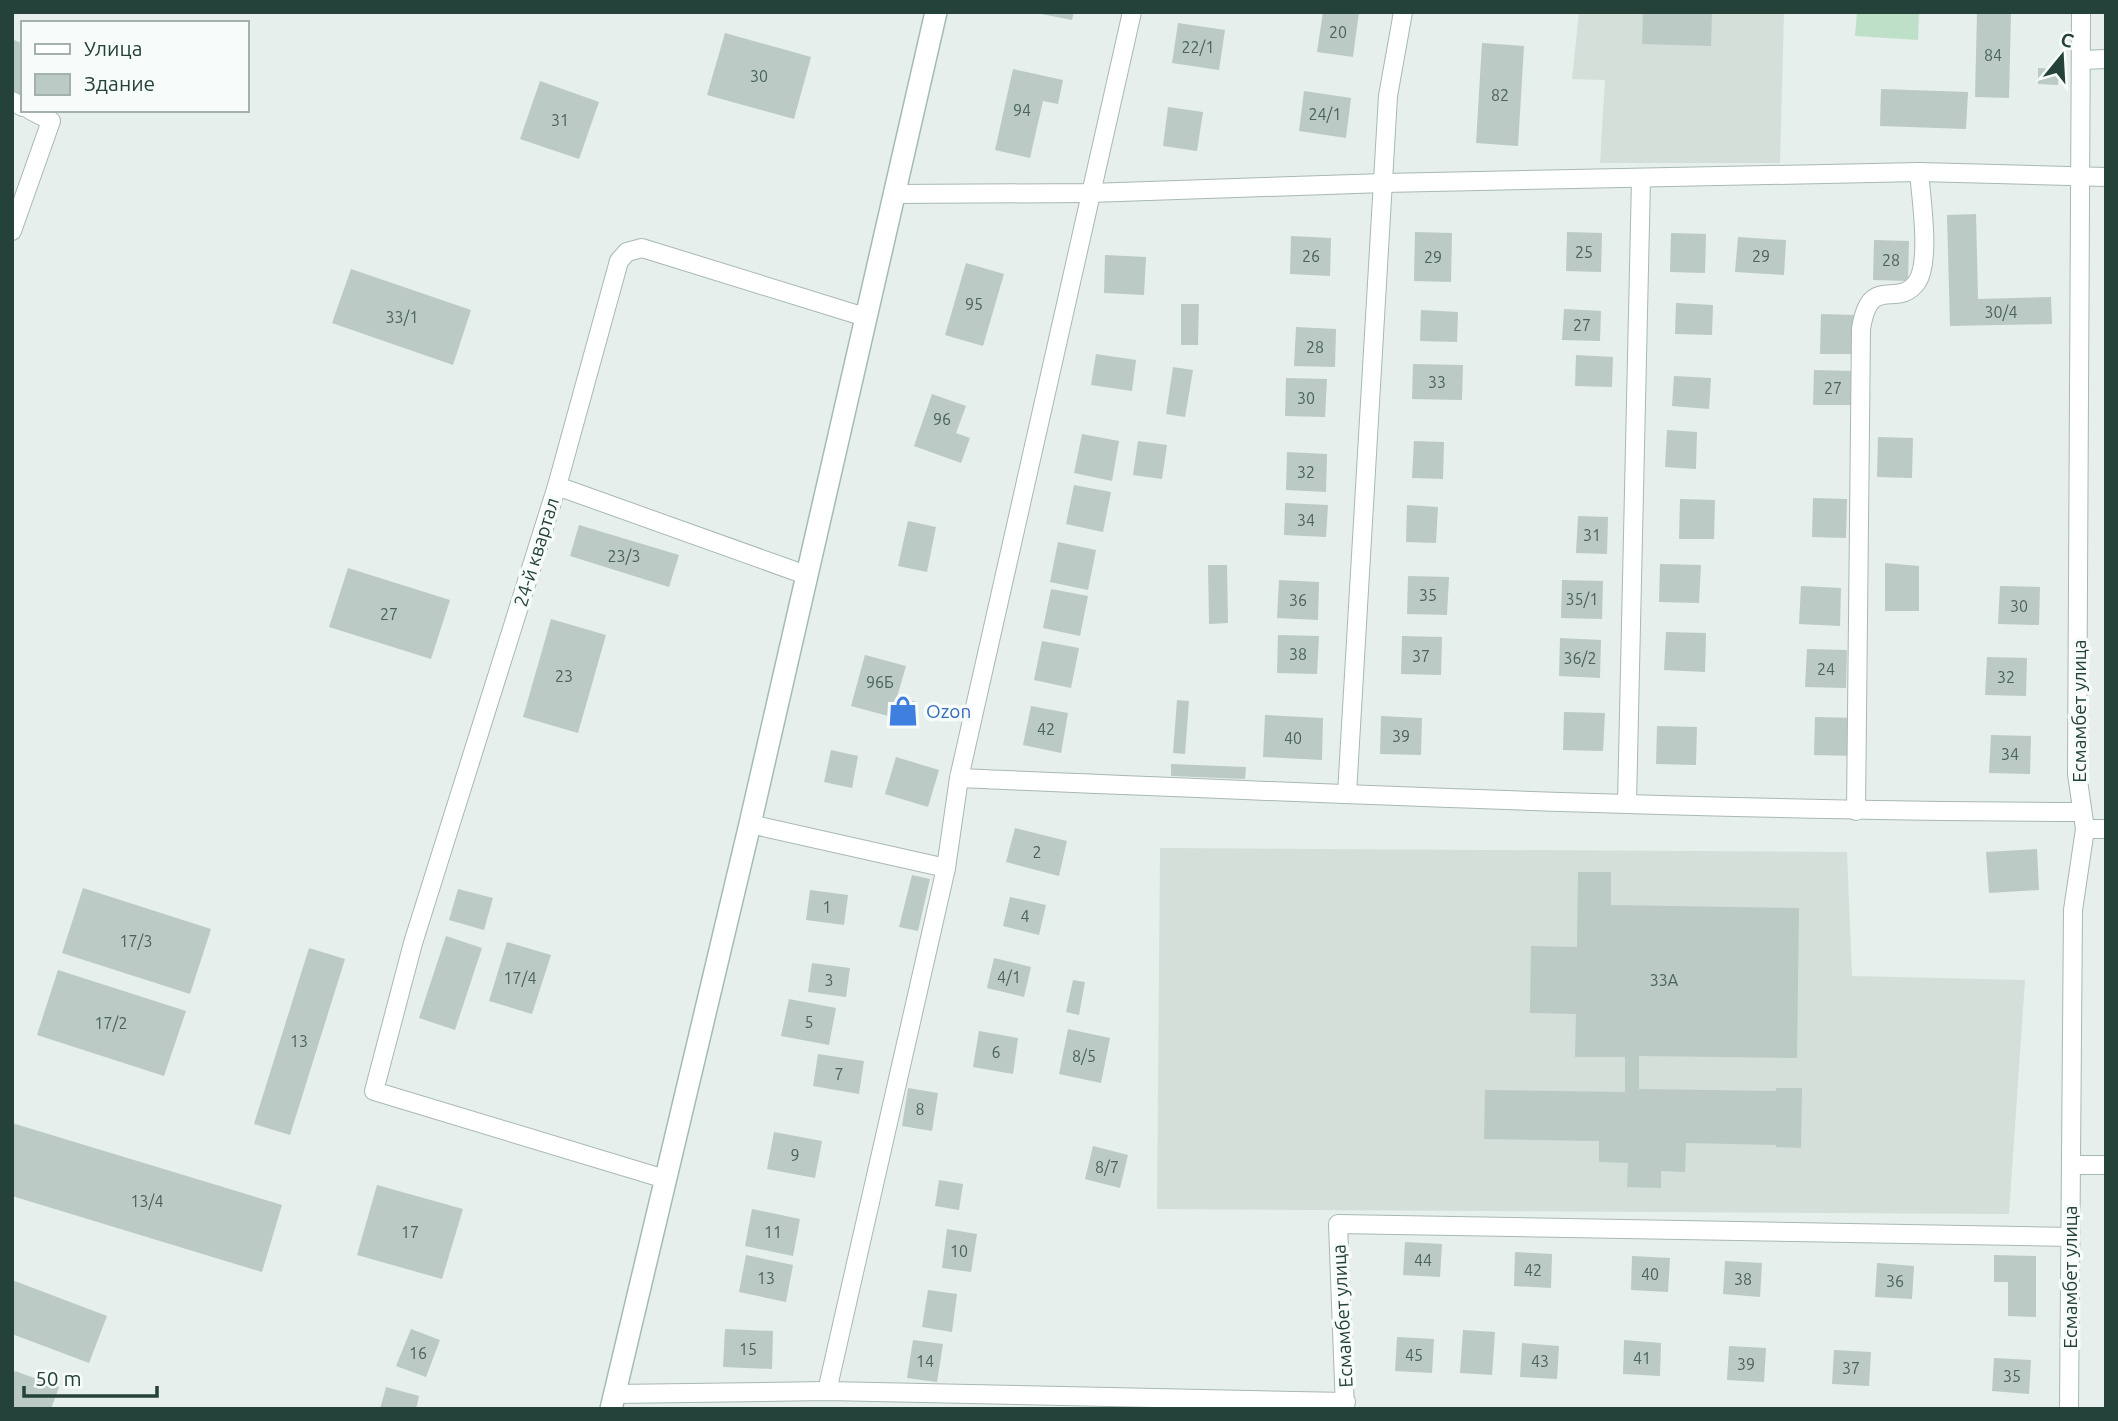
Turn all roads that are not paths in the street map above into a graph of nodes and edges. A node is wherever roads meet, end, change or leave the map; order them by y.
1 (936, 12) edge
2 (1132, 12) edge
3 (1403, 12) edge
4 (2081, 12) edge
5 (2106, 59) edge
6 (2082, 60) junction
7 (34, 112) edge
8 (1919, 172) junction
9 (2106, 177) edge
10 (2081, 178) junction
11 (1641, 179) junction
12 (1384, 183) junction
13 (1090, 193) junction
14 (893, 194) junction
15 (12, 231) edge
16 (865, 317) junction
17 (556, 486) junction
18 (806, 575) junction
19 (959, 778) junction
20 (1347, 794) junction
21 (1627, 803) junction
22 (1856, 811) junction
23 (2084, 821) junction
24 (750, 824) junction
25 (2106, 829) edge
26 (946, 868) junction
27 (2071, 1165) junction
28 (2106, 1165) edge
29 (665, 1179) junction
30 (2070, 1237) junction
31 (827, 1391) junction
32 (612, 1401) edge
33 (1345, 1405) edge
34 (2069, 1409) edge

1 - 14 street
2 - 13 street
3 - 12 street
4 - 6 street, Есмамбет улица
5 - 6 street
6 - 10 street, Есмамбет улица
7 - 15 street
8 - 10 street
8 - 11 street
8 - 22 street
9 - 10 street
10 - 23 street, Есмамбет улица
11 - 12 street
11 - 21 street
12 - 13 street
12 - 20 street
13 - 14 street
13 - 19 street
14 - 16 street
16 - 17 street, 24-й квартал
16 - 18 street
17 - 18 street
17 - 29 street, 24-й квартал
18 - 24 street
19 - 20 street
19 - 26 street
20 - 21 street
21 - 22 street
22 - 23 street
23 - 25 street
23 - 27 street, Есмамбет улица
24 - 26 street
24 - 29 street
26 - 31 street
27 - 28 street
27 - 30 street, Есмамбет улица
29 - 32 street
30 - 33 street, Есмамбет улица
30 - 34 street, Есмамбет улица
31 - 32 street
31 - 33 street

